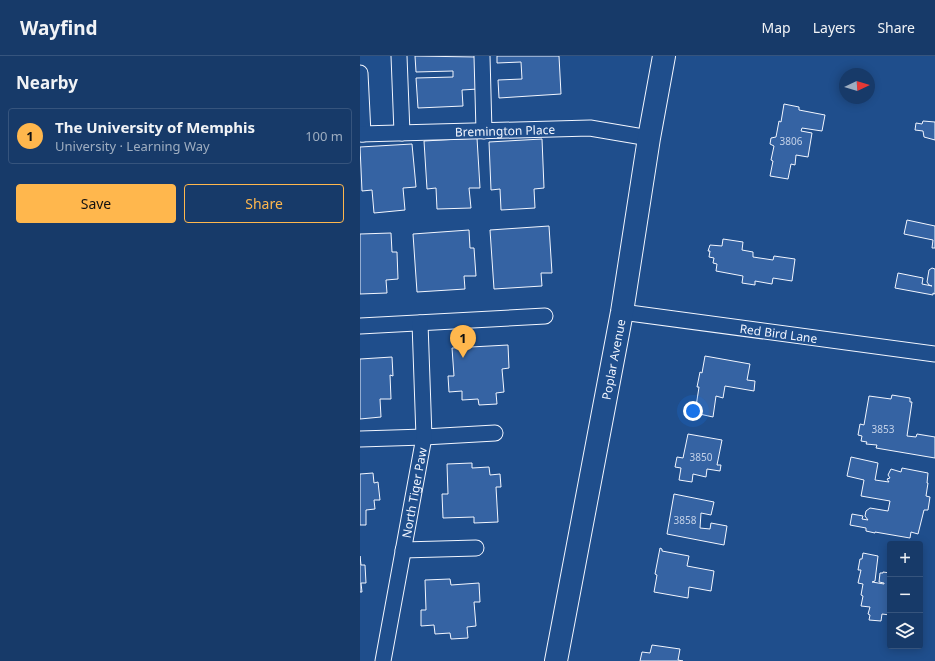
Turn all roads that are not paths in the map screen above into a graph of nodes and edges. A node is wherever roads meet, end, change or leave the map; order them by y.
1 (399, 56) edge
2 (482, 56) edge
3 (664, 56) edge
4 (360, 73) edge
5 (484, 131) junction
6 (402, 133) junction
7 (361, 134) edge
8 (649, 138) junction
9 (622, 312) junction
10 (546, 316) dead end
11 (420, 323) junction
12 (360, 326) edge
13 (935, 354) edge
14 (495, 433) dead end
15 (424, 437) junction
16 (360, 439) edge
17 (476, 548) dead end
18 (403, 550) junction
19 (383, 661) edge
20 (556, 661) edge

1 - 6 street
2 - 5 street
3 - 8 main road, Poplar Avenue
4 - 7 street
5 - 6 street, Bremington Place
5 - 8 street, Bremington Place
6 - 7 street, Bremington Place
8 - 9 main road, Poplar Avenue
9 - 13 street, Red Bird Lane
9 - 20 main road, Poplar Avenue
10 - 11 street
11 - 12 street
11 - 15 street, North Tiger Paw
14 - 15 street
15 - 16 street
15 - 18 street, North Tiger Paw
17 - 18 street
18 - 19 street, North Tiger Paw

